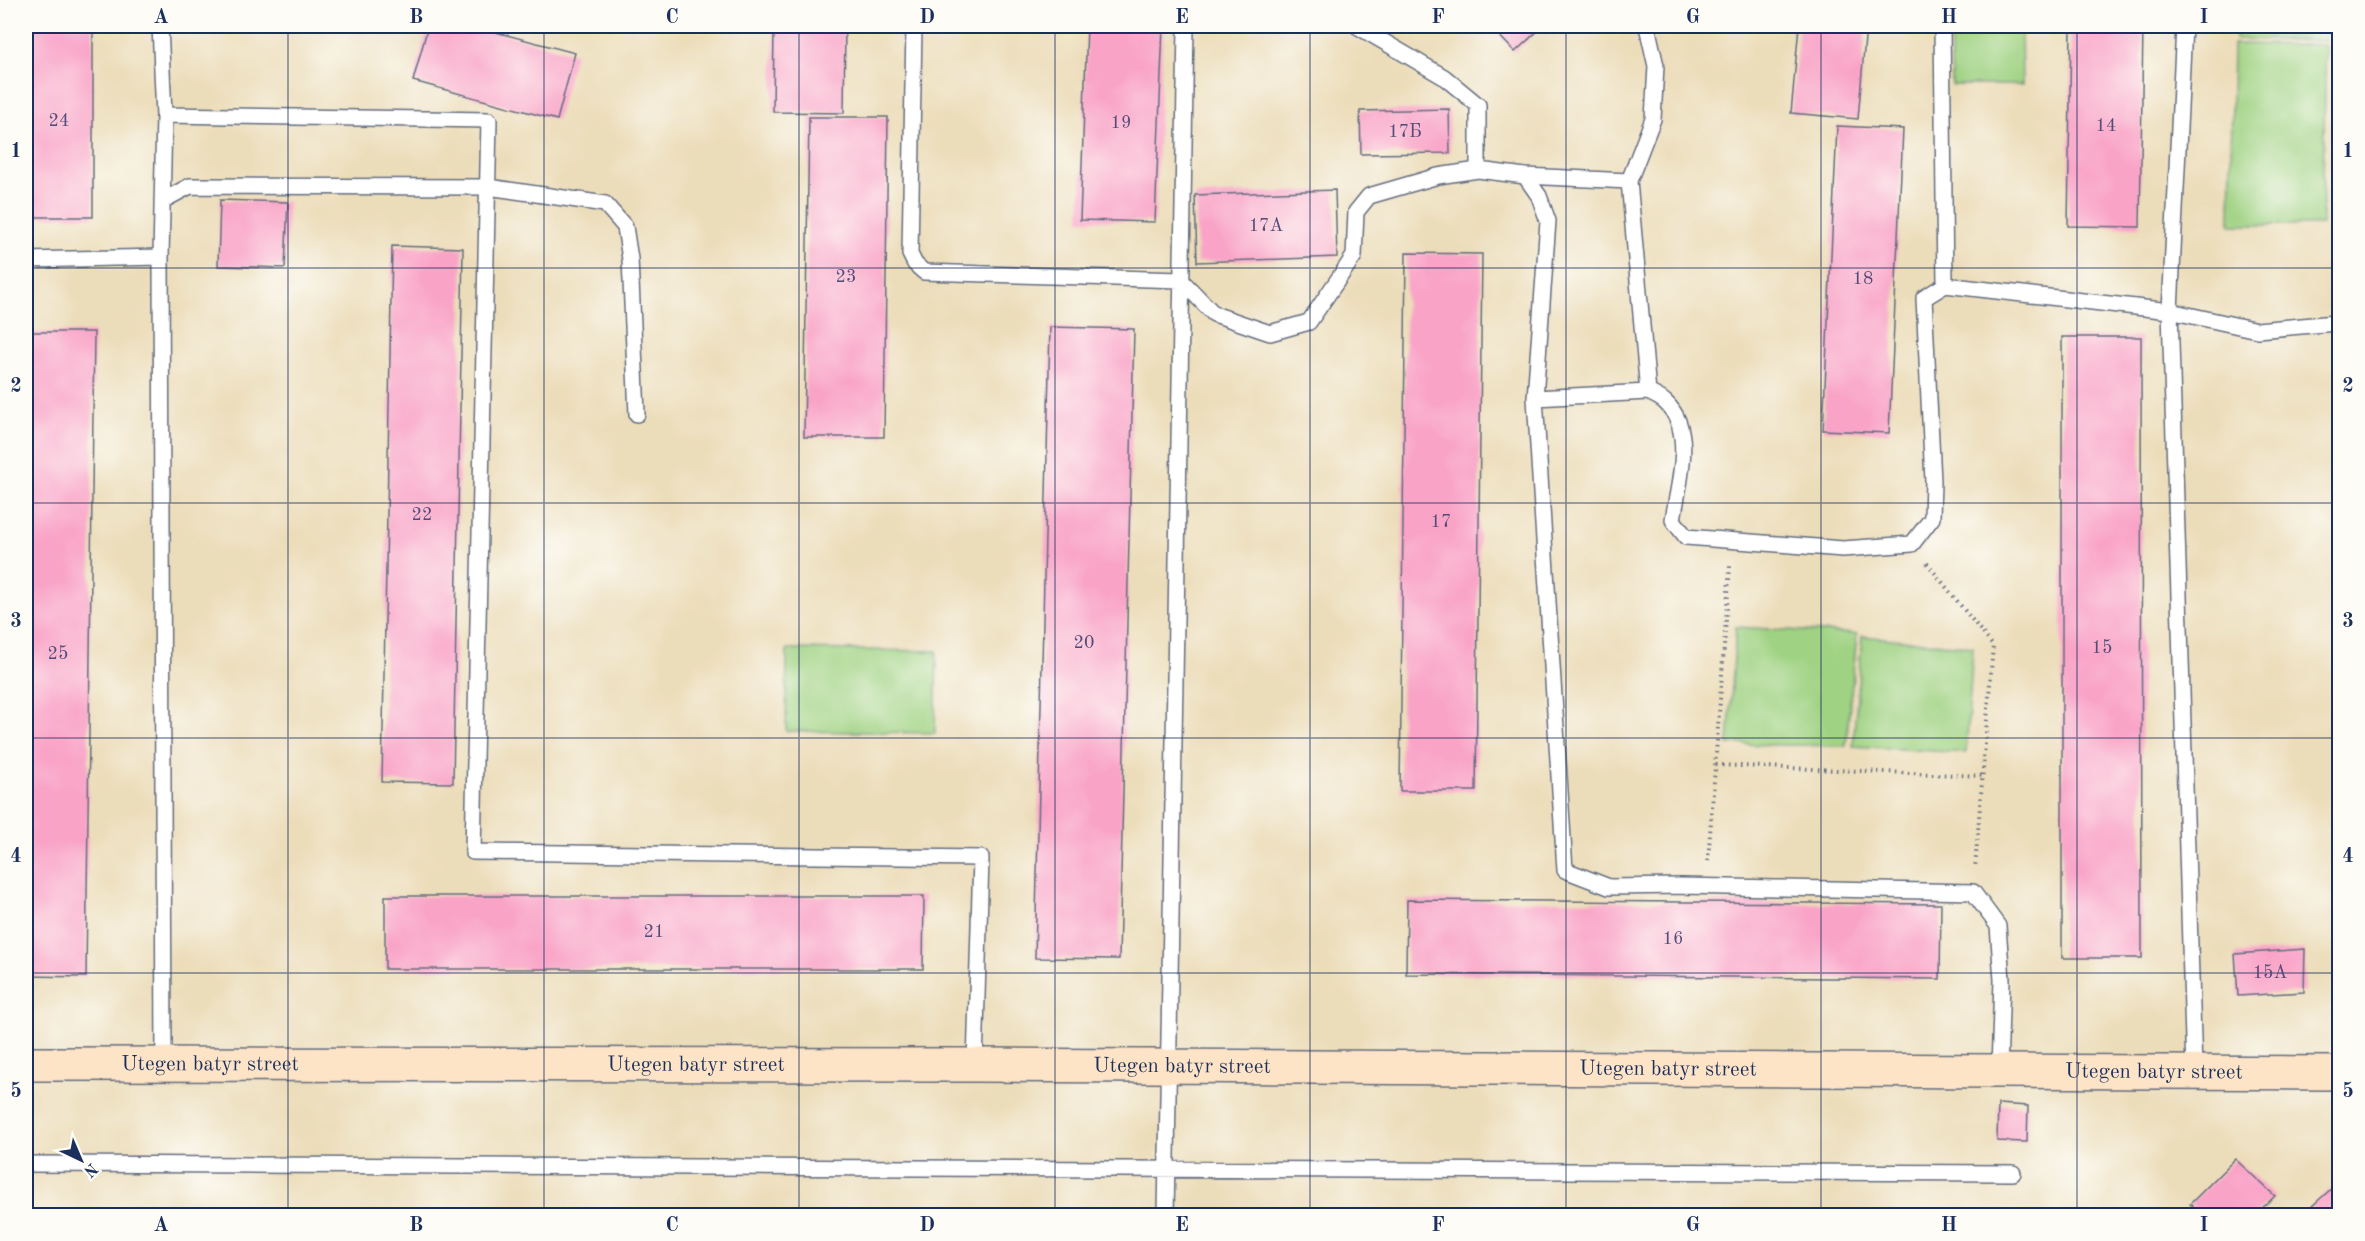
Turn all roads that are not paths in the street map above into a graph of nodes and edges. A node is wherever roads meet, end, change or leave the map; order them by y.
1 (160, 26) edge
2 (914, 26) edge
3 (1186, 26) edge
4 (1356, 26) edge
5 (1647, 26) edge
6 (1942, 26) edge
7 (2184, 26) edge
8 (164, 115) junction
9 (1478, 170) junction
10 (1525, 176) junction
11 (1629, 181) junction
12 (488, 187) junction
13 (162, 201) junction
14 (161, 257) junction
15 (26, 260) edge
16 (1181, 280) junction
17 (1945, 285) junction
18 (2170, 311) junction
19 (2340, 319) edge
20 (1648, 392) junction
21 (1535, 398) junction
22 (637, 414) dead end
23 (26, 1064) edge
24 (164, 1065) junction
25 (975, 1065) junction
26 (1168, 1066) junction
27 (1999, 1070) junction
28 (2194, 1071) junction
29 (2340, 1073) edge
30 (26, 1164) edge
31 (1166, 1169) junction
32 (2013, 1173) dead end
33 (1166, 1215) edge

1 - 8 lane
2 - 16 lane
3 - 16 lane
4 - 9 lane
5 - 11 lane
6 - 17 lane
7 - 18 lane
8 - 12 lane
8 - 13 lane
9 - 10 lane
9 - 16 lane
10 - 11 lane
10 - 21 lane
11 - 20 lane
12 - 13 lane
12 - 22 lane
12 - 25 lane
13 - 14 lane
14 - 15 lane
14 - 24 lane
16 - 26 lane
17 - 18 lane
17 - 20 lane
18 - 19 lane
18 - 28 lane
20 - 21 lane
21 - 27 lane
23 - 24 street, Utegen batyr street
24 - 25 street, Utegen batyr street
25 - 26 street, Utegen batyr street
26 - 27 street, Utegen batyr street
26 - 31 lane
27 - 28 street, Utegen batyr street
28 - 29 street, Utegen batyr street
30 - 31 lane
31 - 32 lane
31 - 33 lane

